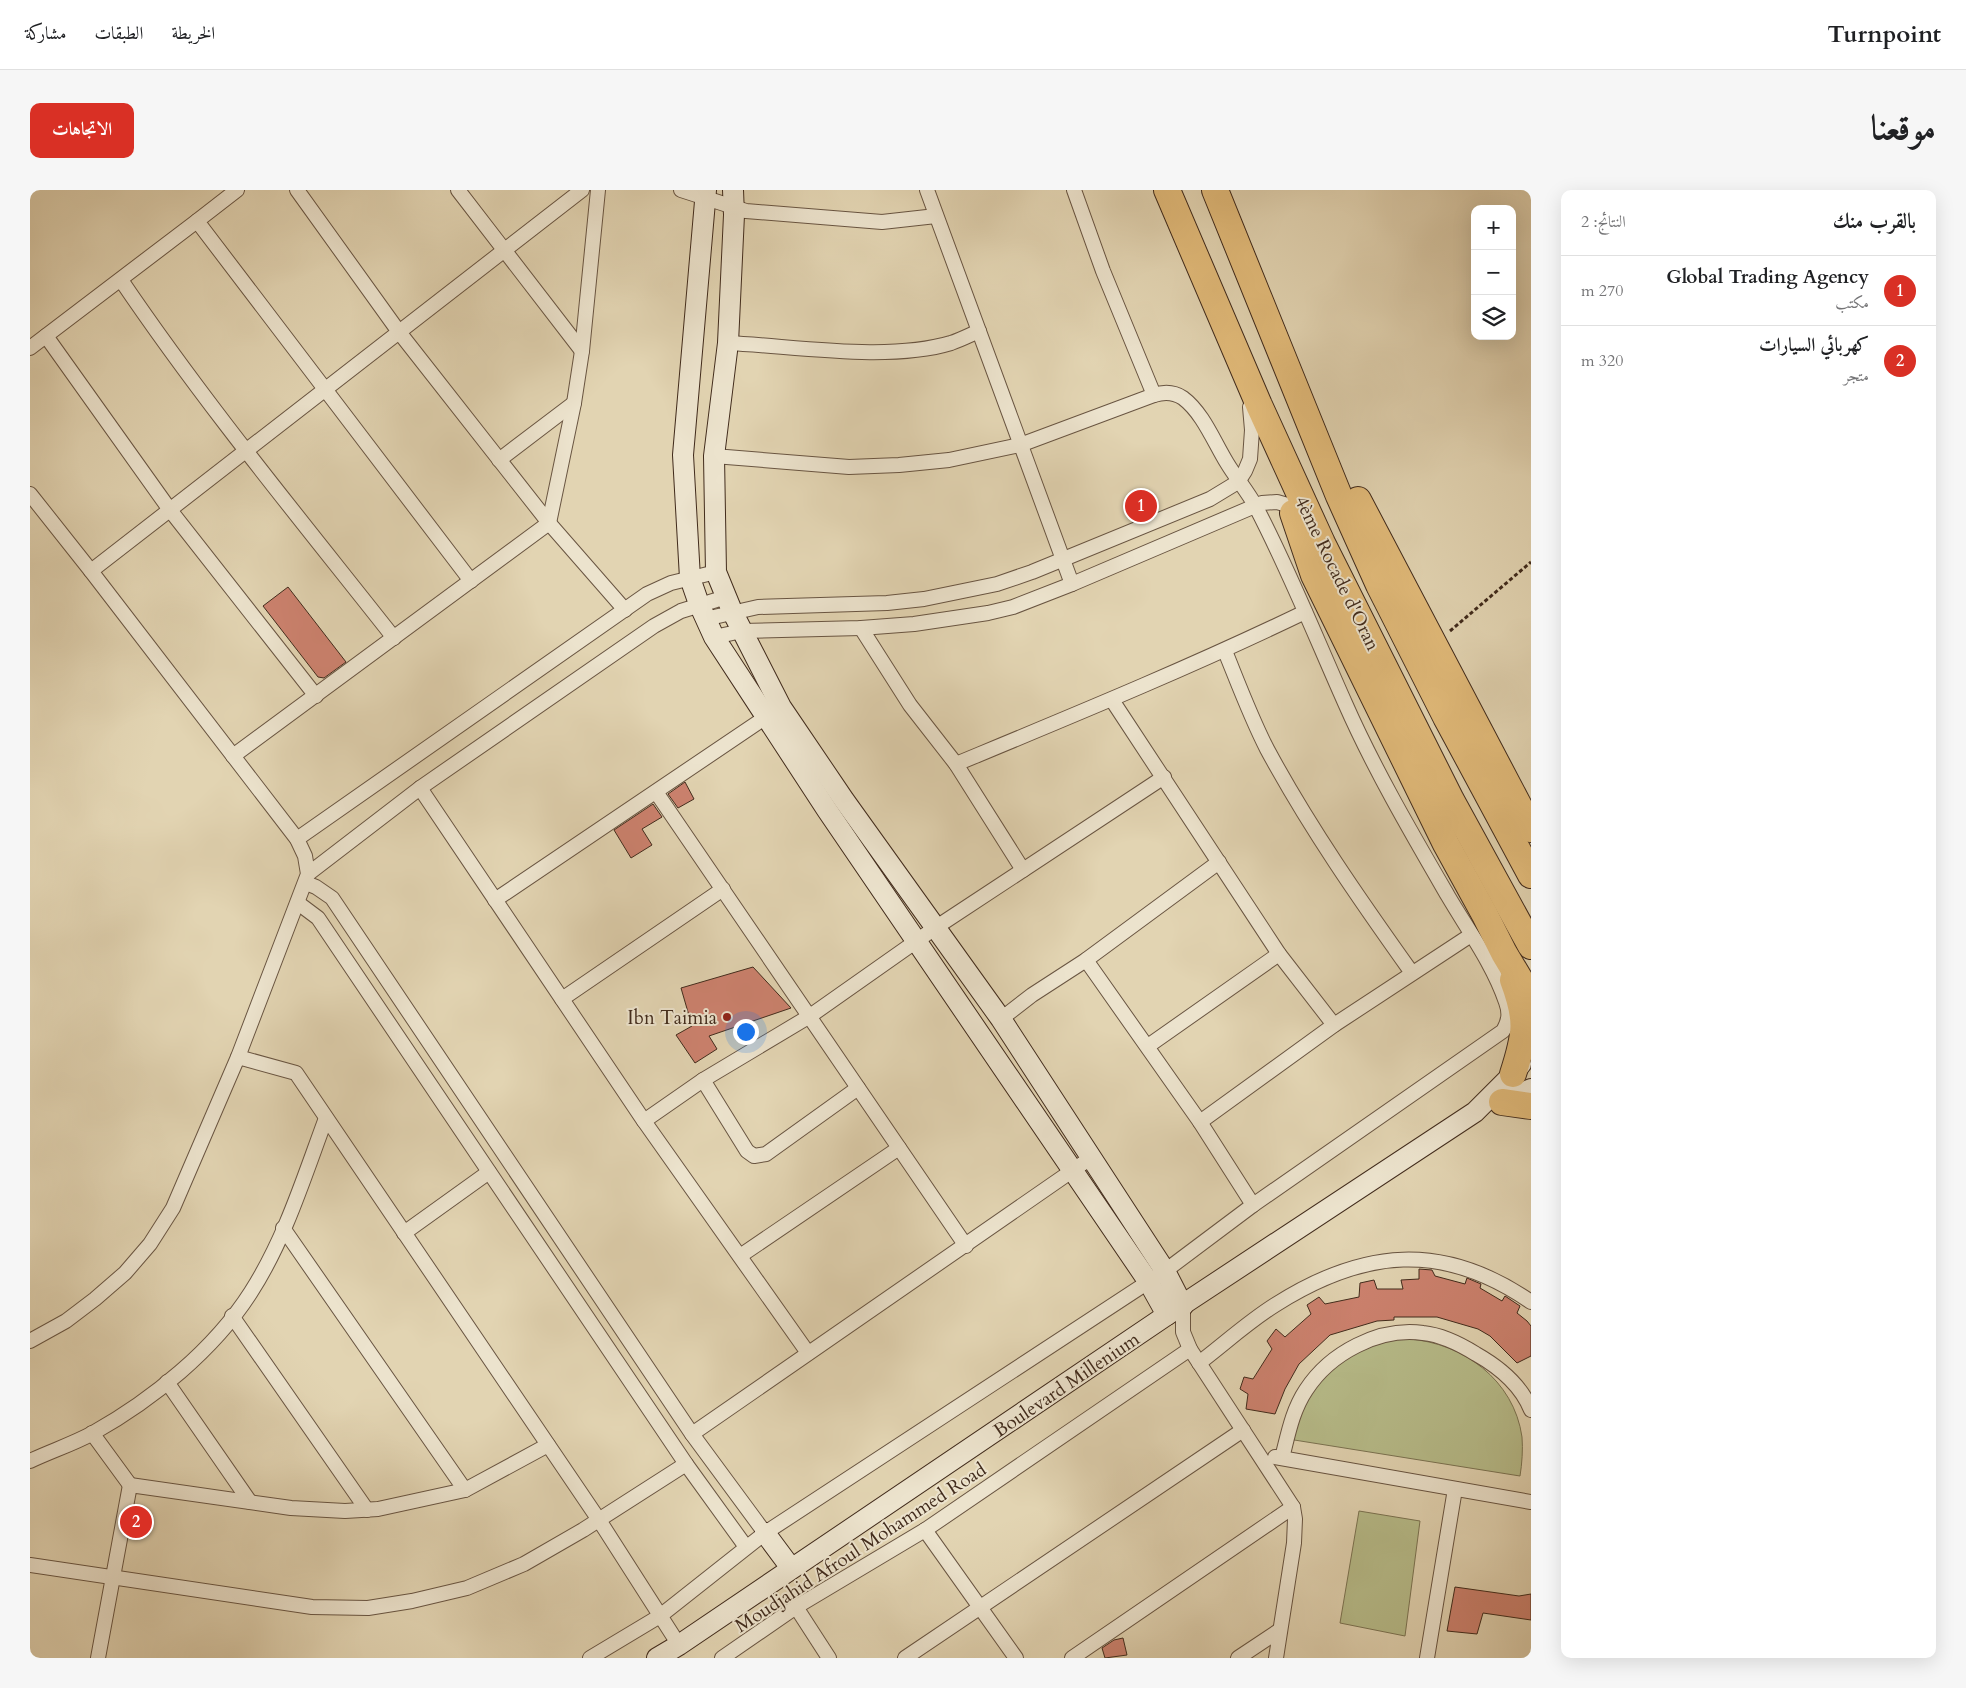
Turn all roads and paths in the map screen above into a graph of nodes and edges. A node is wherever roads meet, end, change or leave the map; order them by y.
1 (237, 190) edge
2 (297, 190) edge
3 (458, 190) edge
4 (582, 190) edge
5 (598, 190) edge
6 (681, 190) edge
7 (927, 190) edge
8 (1074, 190) edge
9 (1166, 190) edge
10 (1215, 190) edge
11 (706, 194) edge
12 (733, 198) edge
13 (936, 216) junction
14 (197, 221) junction
15 (504, 251) junction
16 (121, 280) junction
17 (979, 331) junction
18 (399, 332) junction
19 (46, 336) junction
20 (728, 343) junction
21 (30, 348) edge
22 (582, 351) junction
23 (1238, 355) junction
24 (325, 390) junction
25 (1154, 395) junction
26 (1300, 398) junction
27 (574, 402) junction
28 (1250, 407) junction
29 (1020, 445) junction
30 (247, 451) junction
31 (714, 456) junction
32 (499, 460) junction
33 (1238, 482) junction
34 (30, 494) edge
35 (1255, 506) junction
36 (1291, 506) junction
37 (170, 510) junction
38 (549, 523) junction
39 (1063, 559) junction
40 (1531, 562) edge
41 (91, 571) junction
42 (716, 572) junction
43 (690, 578) junction
44 (471, 581) junction
45 (1072, 584) junction
46 (729, 604) junction
47 (625, 610) junction
48 (702, 611) junction
49 (1305, 612) junction
50 (861, 628) junction
51 (742, 631) junction
52 (714, 637) junction
53 (394, 638) junction
54 (1434, 644) junction
55 (1225, 651) junction
56 (316, 696) junction
57 (1112, 700) junction
58 (774, 712) junction
59 (233, 756) junction
60 (956, 764) junction
61 (1164, 777) junction
62 (420, 788) junction
63 (656, 792) junction
64 (1531, 829) edge
65 (297, 840) junction
66 (1219, 862) junction
67 (1023, 870) junction
68 (1531, 876) edge
69 (307, 879) junction
70 (723, 889) junction
71 (495, 900) junction
72 (298, 903) junction
73 (936, 928) junction
74 (1471, 935) junction
75 (916, 942) junction
76 (1531, 946) edge
77 (1504, 953) junction
78 (1279, 954) junction
79 (1086, 960) junction
80 (1412, 973) junction
81 (1531, 998) edge
82 (562, 999) junction
83 (810, 1016) junction
84 (1001, 1019) junction
85 (1334, 1025) junction
86 (1148, 1046) junction
87 (1531, 1051) edge
88 (238, 1057) junction
89 (703, 1080) junction
90 (1522, 1082) edge
91 (858, 1088) junction
92 (1502, 1102) junction
93 (1531, 1106) edge
94 (1475, 1112) junction
95 (326, 1118) junction
96 (644, 1121) junction
97 (1200, 1122) junction
98 (899, 1148) junction
99 (1092, 1157) junction
100 (489, 1172) junction
101 (1074, 1172) junction
102 (528, 1188) junction
103 (509, 1201) junction
104 (1253, 1205) junction
105 (283, 1228) junction
106 (404, 1234) junction
107 (966, 1246) junction
108 (740, 1256) junction
109 (1156, 1276) junction
110 (1531, 1302) edge
111 (1175, 1310) junction
112 (232, 1316) junction
113 (30, 1341) edge
114 (1190, 1348) junction
115 (808, 1353) junction
116 (1199, 1363) junction
117 (166, 1382) junction
118 (1525, 1385) edge
119 (1531, 1410) edge
120 (1243, 1430) junction
121 (92, 1433) junction
122 (692, 1434) junction
123 (548, 1445) junction
124 (1259, 1455) junction
125 (1282, 1458) junction
126 (30, 1461) edge
127 (686, 1464) junction
128 (130, 1485) junction
129 (1455, 1489) junction
130 (465, 1490) junction
131 (250, 1502) junction
132 (1531, 1502) edge
133 (1293, 1507) junction
134 (367, 1510) junction
135 (599, 1520) junction
136 (925, 1530) junction
137 (765, 1533) junction
138 (746, 1547) junction
139 (30, 1565) edge
140 (791, 1568) junction
141 (112, 1579) junction
142 (796, 1608) junction
143 (980, 1608) junction
144 (660, 1616) junction
145 (1280, 1630) junction
146 (679, 1645) junction
147 (98, 1658) edge
148 (590, 1658) edge
149 (657, 1658) edge
150 (722, 1658) edge
151 (829, 1658) edge
152 (905, 1658) edge
153 (1016, 1658) edge
154 (1072, 1658) edge
155 (1238, 1658) edge
156 (1276, 1658) edge
157 (1430, 1658) edge

1 - 14 street
2 - 18 street
3 - 15 street
4 - 15 street
5 - 22 street
6 - 11 street
7 - 13 street
8 - 25 street
9 - 23 highway, 4ème Rocade d'Oran
10 - 26 highway, 4ème Rocade d'Oran
11 - 12 street
11 - 43 main road
12 - 13 street
12 - 20 main road
13 - 17 street
14 - 16 street
14 - 24 street
15 - 18 street
15 - 22 street
16 - 19 street
16 - 30 street
17 - 20 street
17 - 29 street
18 - 24 street
18 - 32 street
19 - 21 street
19 - 37 street
20 - 31 main road
22 - 27 street
23 - 28 highway
23 - 76 highway, 4ème Rocade d'Oran
24 - 30 street
24 - 44 street
25 - 29 street
25 - 33 street
26 - 54 highway
26 - 68 highway, 4ème Rocade d'Oran
27 - 32 street
27 - 38 street
28 - 33 street
28 - 36 highway
29 - 31 street
29 - 39 street
30 - 37 street
30 - 53 street
31 - 42 main road
32 - 38 street
33 - 35 street
33 - 39 street
34 - 41 street
35 - 36 street
35 - 45 street
35 - 49 street
36 - 77 highway
37 - 41 street
37 - 56 street
38 - 44 street
38 - 47 street
39 - 45 street
39 - 46 street
40 - 54 path
41 - 59 street
42 - 43 street
42 - 46 main road
43 - 47 street
43 - 48 main road
44 - 53 street
45 - 50 street
46 - 48 street
46 - 51 main road
47 - 65 street
48 - 52 main road
48 - 62 street
49 - 55 street
49 - 74 street
50 - 51 street
50 - 60 street
51 - 52 street
51 - 58 main road
52 - 58 main road
53 - 56 street
54 - 64 highway
55 - 57 street
55 - 80 street
56 - 59 street
57 - 60 street
57 - 61 street
58 - 63 street
58 - 73 main road
58 - 75 main road
59 - 65 street
60 - 67 street
61 - 66 street
61 - 67 street
62 - 69 street
62 - 71 street
63 - 70 street
63 - 71 street
65 - 69 street
66 - 78 street
66 - 79 street
67 - 73 street
69 - 72 street
69 - 102 street
70 - 82 street
70 - 83 street
71 - 82 street
72 - 88 street
72 - 100 street
73 - 75 street
73 - 84 main road
74 - 80 street
74 - 104 street
75 - 83 street
75 - 101 main road
77 - 81 highway
77 - 90 highway
78 - 85 street
78 - 86 street
79 - 84 street
79 - 86 street
80 - 85 street
82 - 96 street
83 - 89 street
83 - 91 street
84 - 99 main road
85 - 97 street
86 - 97 street
87 - 90 main road
88 - 95 street
88 - 113 street
89 - 91 street
89 - 96 street
90 - 92 main road
90 - 94 main road
91 - 98 street
92 - 93 highway
92 - 94 main road
94 - 111 main road, Boulevard Millenium
95 - 105 street
95 - 106 street
96 - 108 street
97 - 104 street
98 - 107 street
98 - 108 street
99 - 101 street
99 - 109 main road
100 - 103 street
100 - 106 street
101 - 107 street
101 - 109 main road
102 - 103 street
102 - 122 street
103 - 127 street
104 - 109 street
105 - 112 street
105 - 130 street
106 - 123 street
107 - 115 street
108 - 115 street
109 - 111 main road
109 - 137 street
110 - 116 street
111 - 114 street
111 - 140 main road, Boulevard Millenium
112 - 117 street
112 - 134 street
114 - 116 street
114 - 136 street, Moudjahid Afroul Mohammed Road
115 - 122 street
116 - 120 street
117 - 121 street
117 - 131 street
118 - 119 street
118 - 125 street
120 - 124 street
120 - 143 street
121 - 126 street
121 - 128 street
122 - 137 street
123 - 130 street
123 - 135 street
124 - 125 street
124 - 133 street
125 - 129 street
127 - 135 street
127 - 138 street
128 - 131 street
128 - 141 street
129 - 132 street
129 - 157 street
130 - 134 street
131 - 134 street
133 - 145 street
133 - 154 street
135 - 141 street
135 - 144 street
136 - 142 street, Moudjahid Afroul Mohammed Road
136 - 143 street
137 - 138 street
137 - 140 main road
138 - 144 street
139 - 141 street
140 - 146 main road, Boulevard Millenium
141 - 147 street
142 - 150 street, Moudjahid Afroul Mohammed Road
142 - 151 street
143 - 152 street
143 - 153 street
144 - 146 street
144 - 148 street
145 - 155 street
145 - 156 street
146 - 149 main road, Boulevard Millenium

